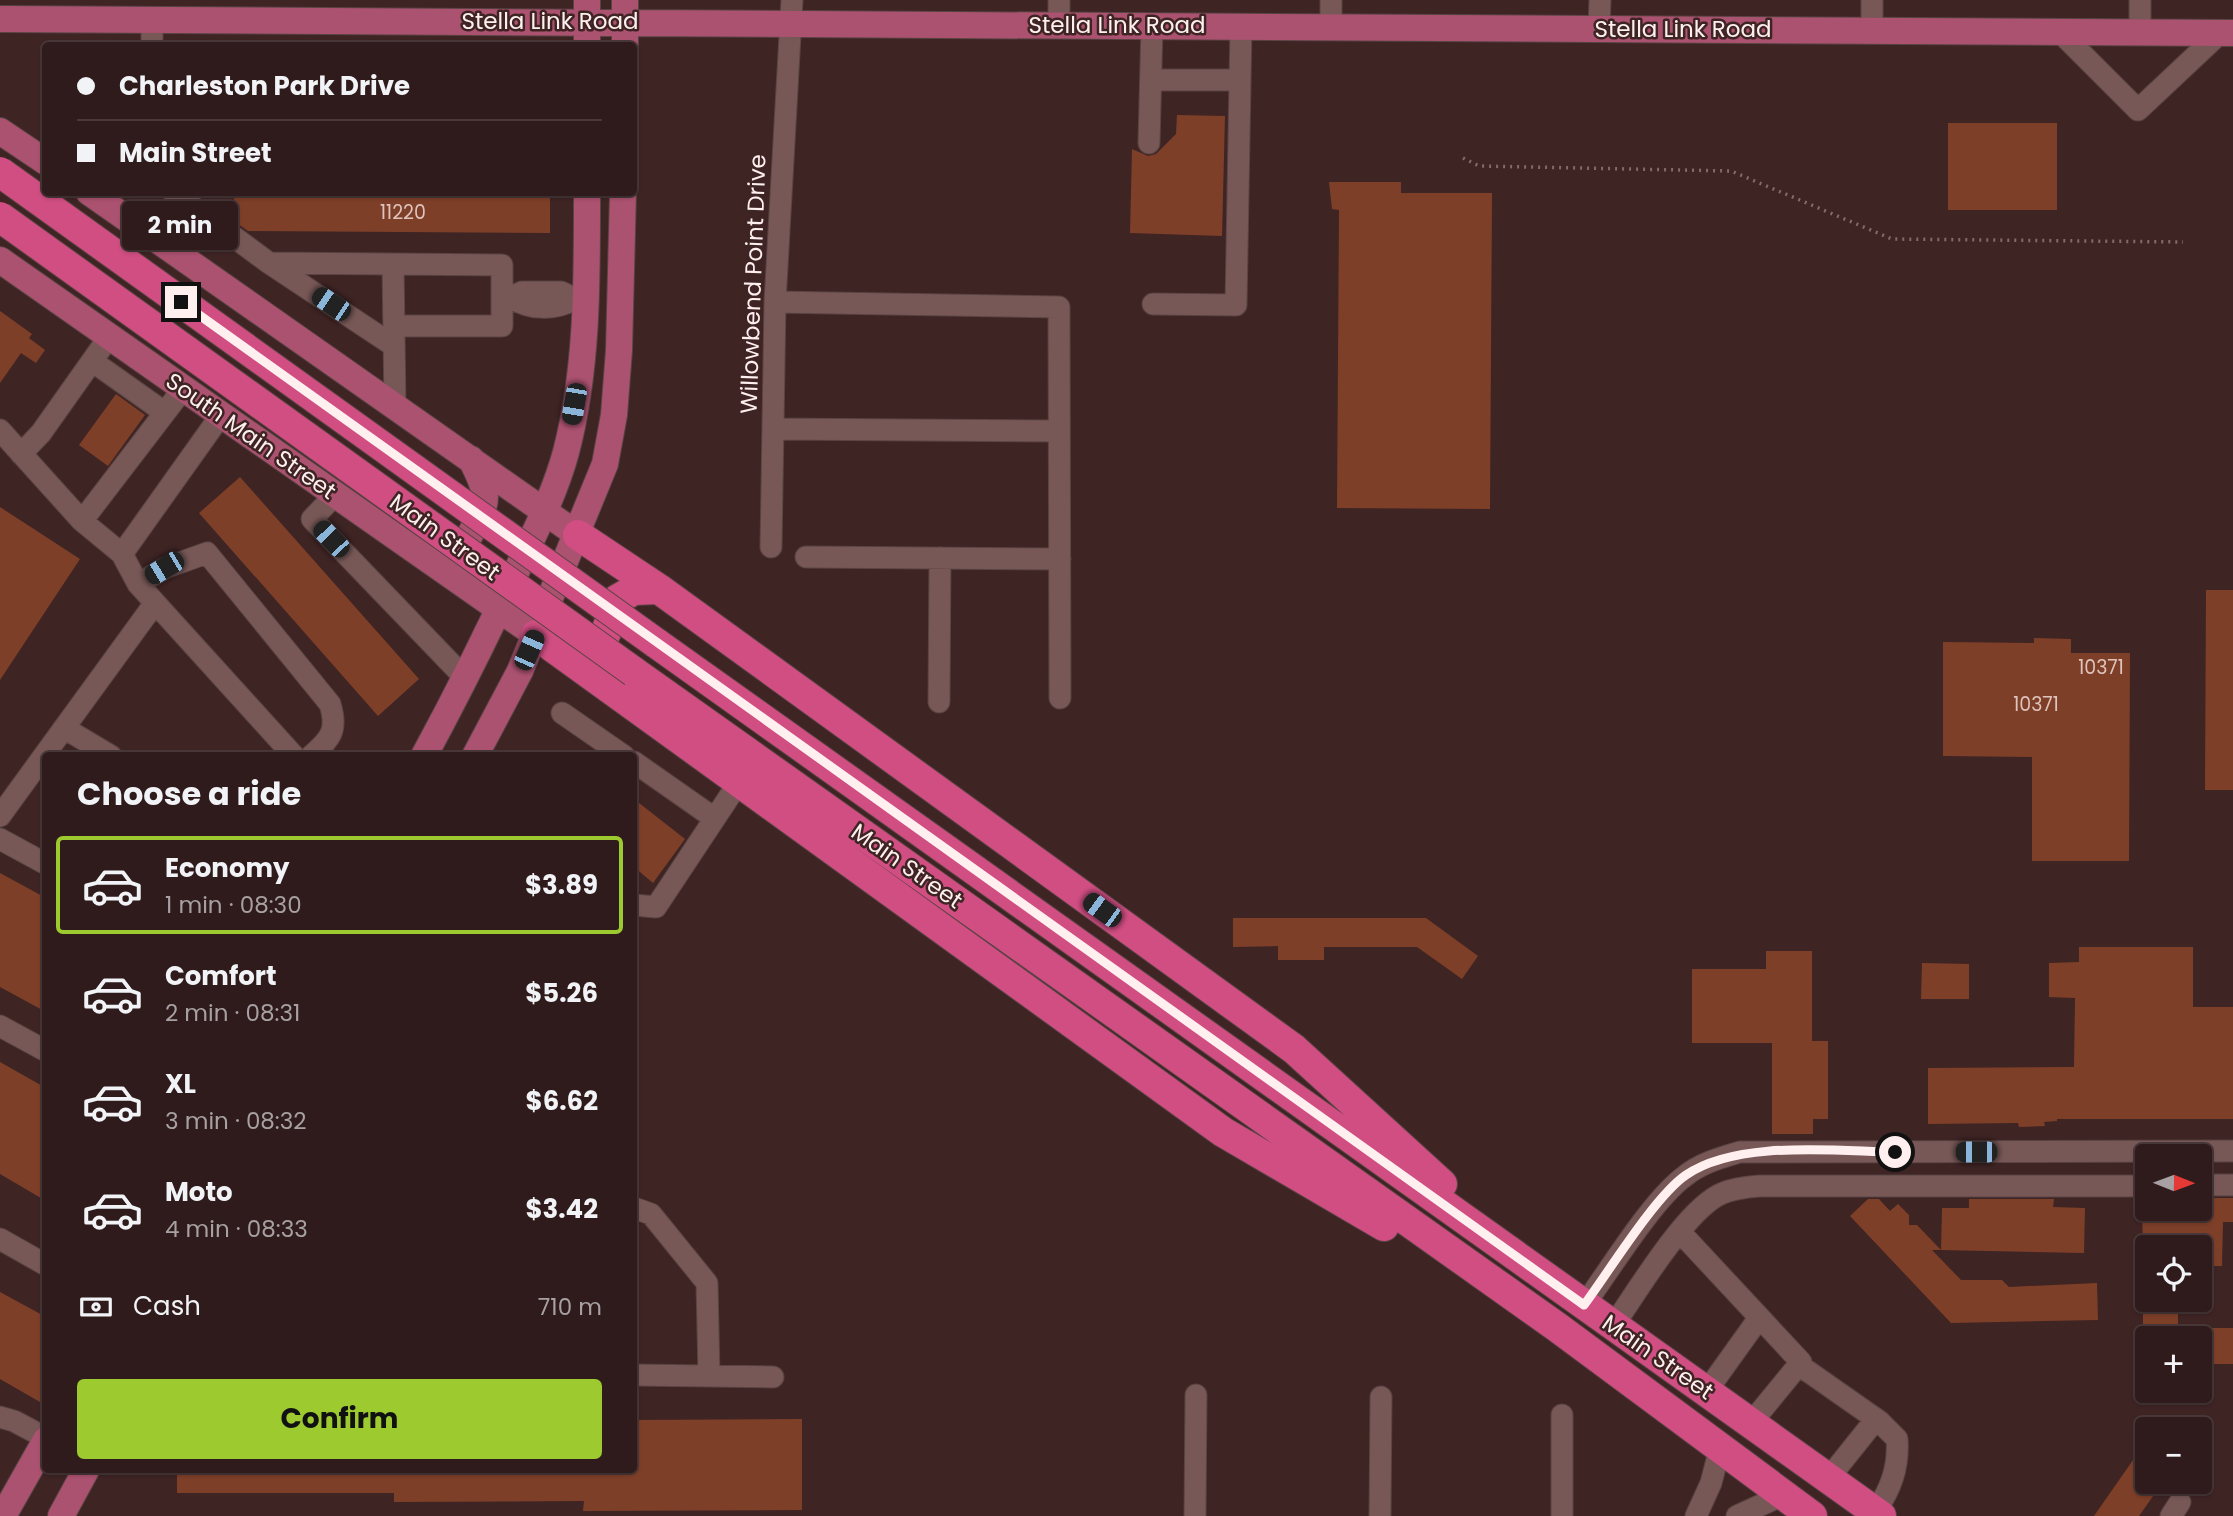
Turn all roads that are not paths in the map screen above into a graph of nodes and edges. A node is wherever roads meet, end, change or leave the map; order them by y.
1 (1600, 0) edge
2 (1872, 0) edge
3 (2140, 0) edge
4 (152, 10) edge
5 (792, 11) edge
6 (1059, 12) edge
7 (1331, 13) edge
8 (0, 19) edge
9 (587, 22) edge
10 (625, 22) edge
11 (1152, 25) junction
12 (1241, 26) junction
13 (1599, 28) junction
14 (1872, 30) junction
15 (2060, 32) junction
16 (2140, 32) junction
17 (2226, 33) edge
18 (152, 42) edge
19 (1151, 80) junction
20 (1240, 80) junction
21 (0, 131) edge
22 (1149, 143) dead end
23 (42, 159) edge
24 (0, 172) edge
25 (95, 196) edge
26 (178, 196) edge
27 (587, 196) edge
28 (623, 196) edge
29 (0, 217) edge
30 (0, 260) edge
31 (269, 263) junction
32 (393, 264) junction
33 (506, 297) junction
34 (581, 300) junction
35 (622, 300) junction
36 (775, 302) junction
37 (1153, 304) dead end
38 (394, 336) junction
39 (110, 337) junction
40 (92, 361) junction
41 (183, 389) junction
42 (395, 405) junction
43 (164, 412) junction
44 (221, 415) junction
45 (773, 429) junction
46 (0, 430) edge
47 (1059, 431) junction
48 (21, 454) junction
49 (470, 458) junction
50 (335, 495) junction
51 (545, 510) junction
52 (82, 521) junction
53 (578, 535) junction
54 (771, 547) dead end
55 (416, 552) junction
56 (122, 554) junction
57 (806, 557) dead end
58 (940, 558) junction
59 (1060, 559) junction
60 (138, 584) junction
61 (659, 589) junction
62 (155, 603) junction
63 (499, 610) junction
64 (536, 635) junction
65 (465, 678) junction
66 (603, 684) junction
67 (1060, 698) dead end
68 (939, 702) dead end
69 (562, 713) dead end
70 (64, 728) junction
71 (47, 752) edge
72 (104, 752) edge
73 (290, 752) edge
74 (315, 752) edge
75 (426, 752) edge
76 (477, 752) edge
77 (618, 752) edge
78 (42, 758) edge
79 (637, 764) edge
80 (738, 782) junction
81 (0, 816) edge
82 (714, 818) junction
83 (0, 839) edge
84 (42, 862) edge
85 (637, 905) edge
86 (0, 1026) edge
87 (42, 1049) edge
88 (2233, 1151) edge
89 (1802, 1152) junction
90 (2111, 1152) junction
91 (2212, 1185) edge
92 (2233, 1185) edge
93 (1801, 1186) junction
94 (2110, 1186) junction
95 (2135, 1186) edge
96 (637, 1209) edge
97 (1680, 1232) junction
98 (0, 1239) edge
99 (42, 1263) edge
100 (1545, 1278) junction
101 (1584, 1305) junction
102 (1759, 1318) junction
103 (1613, 1326) junction
104 (1557, 1327) junction
105 (1799, 1365) junction
106 (637, 1375) edge
107 (709, 1376) junction
108 (773, 1377) dead end
109 (1706, 1392) junction
110 (1196, 1395) dead end
111 (1381, 1397) dead end
112 (1562, 1415) dead end
113 (0, 1418) edge
114 (1876, 1419) junction
115 (1751, 1423) junction
116 (42, 1437) edge
117 (42, 1446) edge
118 (1720, 1448) junction
119 (84, 1473) edge
120 (1828, 1479) junction
121 (1783, 1495) junction
122 (1878, 1514) edge
123 (3, 1516) edge
124 (61, 1516) edge
125 (1195, 1516) edge
126 (1380, 1516) edge
127 (1562, 1516) edge
128 (1696, 1516) edge
129 (1737, 1516) edge
130 (1812, 1516) edge

1 - 13 street
2 - 14 street
3 - 16 street
4 - 8 main road, Stella Link Road
4 - 9 main road, Stella Link Road
4 - 18 street
5 - 6 main road, Stella Link Road
5 - 10 main road, Stella Link Road
5 - 36 street, Willowbend Point Drive
6 - 11 main road, Stella Link Road
7 - 12 main road, Stella Link Road
7 - 13 main road, Stella Link Road
9 - 10 main road, Stella Link Road
11 - 12 main road, Stella Link Road
11 - 19 street
12 - 20 street
13 - 14 main road, Stella Link Road
14 - 15 main road, Stella Link Road
15 - 16 main road, Stella Link Road
15 - 17 street
16 - 17 main road, Stella Link Road
19 - 20 street
19 - 22 street
20 - 37 street
21 - 23 main road
24 - 100 highway, Main Street, bridge
25 - 42 main road
26 - 31 street
27 - 34 main road
28 - 35 main road
29 - 104 highway, Main Street, bridge
30 - 39 main road, South Main Street
31 - 32 street
31 - 38 street
32 - 33 street
32 - 38 street
33 - 34 street
33 - 38 street
34 - 35 main road
34 - 51 main road
35 - 53 main road
36 - 45 street, Willowbend Point Drive
36 - 47 street
38 - 42 street
39 - 40 street
39 - 41 main road, South Main Street
40 - 43 street
40 - 48 street
41 - 43 street
41 - 44 main road, South Main Street
42 - 49 main road
43 - 52 street
44 - 50 main road, South Main Street
44 - 56 street
45 - 47 street
45 - 54 street, Willowbend Point Drive
46 - 48 street
47 - 59 street
48 - 52 street
49 - 51 main road
49 - 55 main road
50 - 55 main road, South Main Street
50 - 65 street
51 - 53 main road
51 - 63 main road
52 - 56 street
53 - 61 highway
53 - 64 main road
55 - 63 main road, South Main Street
56 - 60 street
57 - 58 street
58 - 59 street
58 - 68 street
59 - 67 street
60 - 62 street
60 - 74 street
61 - 66 highway
61 - 100 highway
62 - 70 street
62 - 73 street
63 - 64 main road, South Main Street
63 - 65 main road
64 - 66 highway
64 - 76 main road
65 - 75 main road
66 - 80 highway
69 - 77 street
70 - 71 street
70 - 72 street
78 - 81 street
79 - 82 street
80 - 82 street
80 - 104 highway
82 - 85 street
83 - 84 street
86 - 87 street
88 - 90 street
89 - 90 street
89 - 93 street
89 - 101 street
90 - 94 street
91 - 92 street
93 - 94 street
93 - 97 street
94 - 95 street
96 - 107 street
97 - 102 street
97 - 103 street
98 - 99 street
100 - 101 highway, Main Street
101 - 103 highway, Main Street
102 - 105 street
102 - 109 street
103 - 109 highway, Main Street
104 - 118 highway, Main Street
105 - 114 street
105 - 115 street
106 - 107 street
107 - 108 street
109 - 115 highway, Main Street
110 - 125 street
111 - 126 street
112 - 127 street
113 - 116 street
114 - 120 street
114 - 122 street
115 - 120 highway, Main Street
117 - 123 main road
118 - 121 highway, Main Street
118 - 128 street
119 - 124 main road
120 - 122 highway, Main Street
121 - 129 street
121 - 130 highway, Main Street

